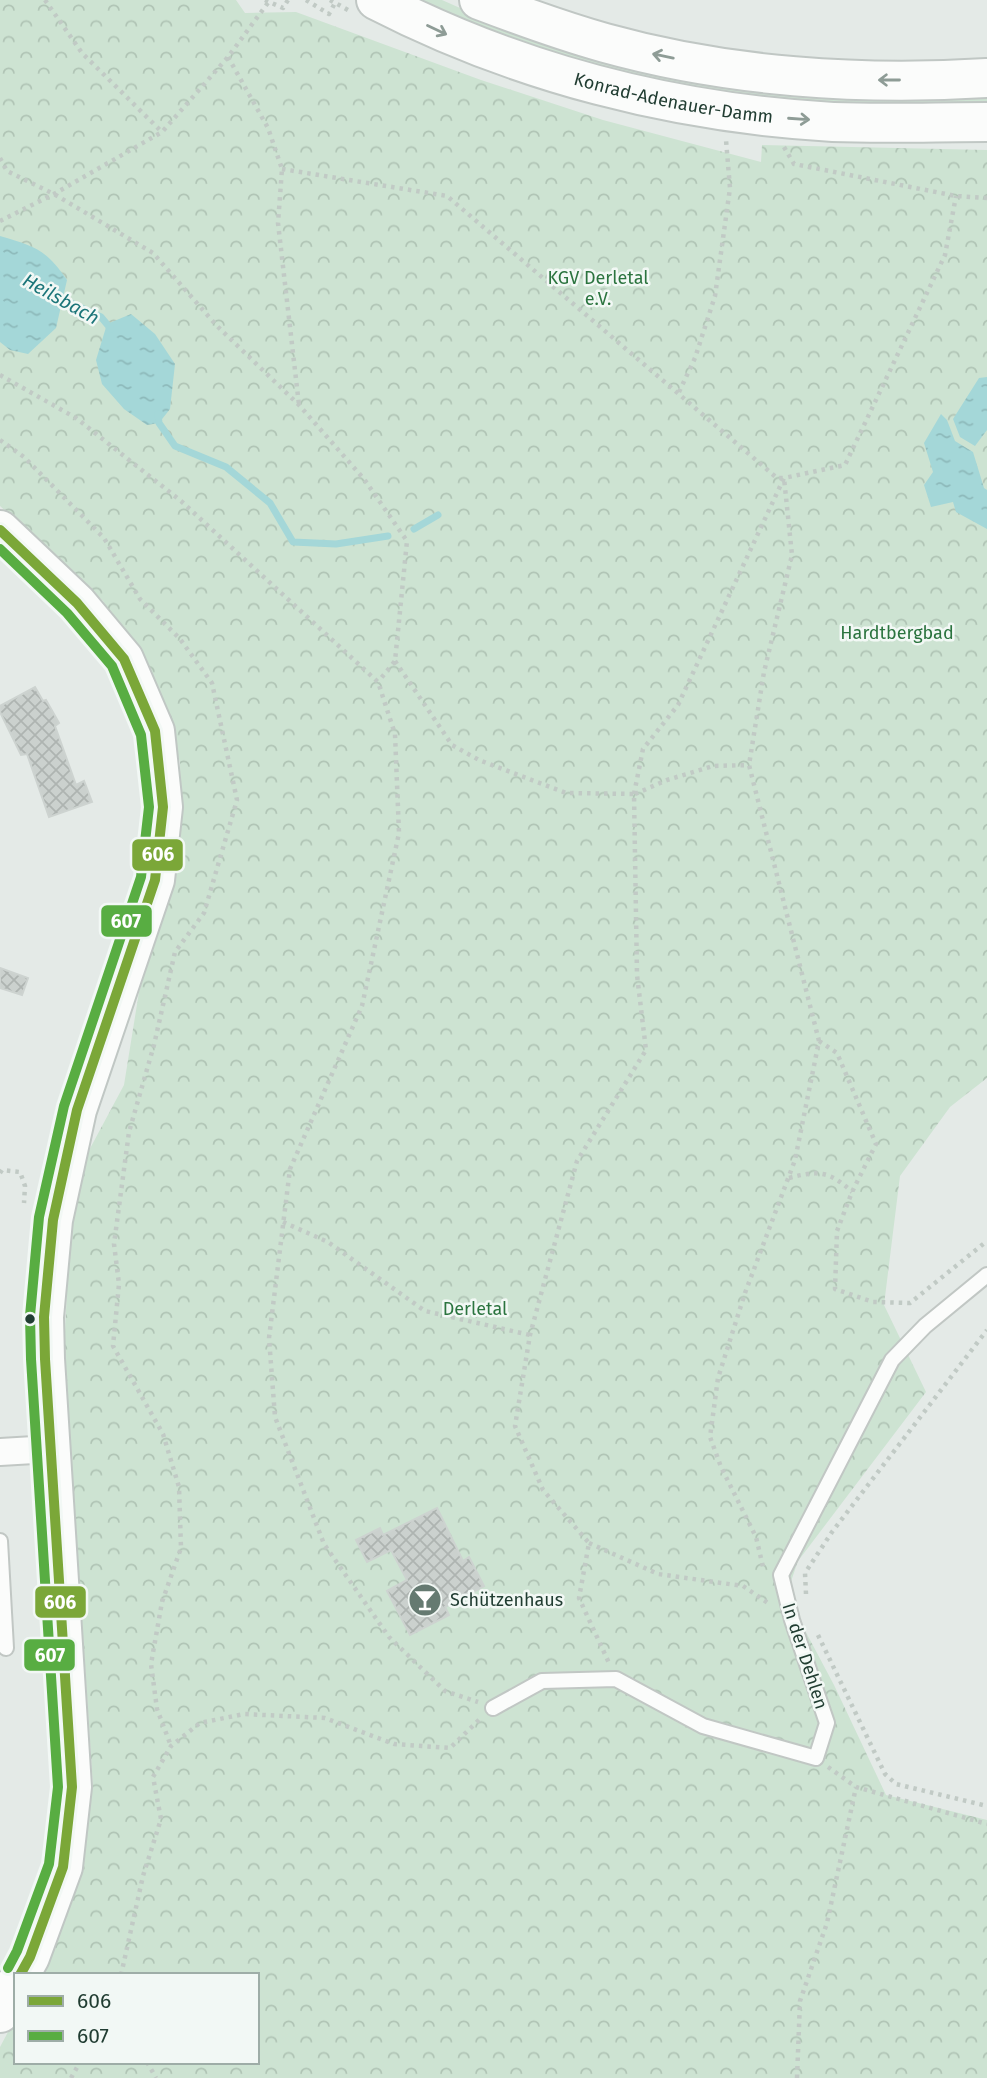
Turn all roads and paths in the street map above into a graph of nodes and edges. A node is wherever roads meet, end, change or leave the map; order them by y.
1 (45, 0) edge
2 (288, 0) edge
3 (306, 0) edge
4 (376, 0) edge
5 (479, 0) edge
6 (267, 1) edge
7 (335, 3) dead end
8 (228, 57) junction
9 (987, 78) edge
10 (987, 122) edge
11 (162, 132) junction
12 (725, 135) dead end
13 (779, 139) dead end
14 (0, 158) edge
15 (282, 169) junction
16 (54, 194) junction
17 (956, 196) junction
18 (987, 198) edge
19 (0, 221) edge
20 (0, 375) edge
21 (679, 392) junction
22 (299, 405) junction
23 (0, 440) edge
24 (785, 478) junction
25 (0, 530) edge
26 (395, 661) junction
27 (378, 682) junction
28 (749, 765) junction
29 (634, 794) junction
30 (819, 1041) junction
31 (788, 1178) junction
32 (852, 1192) junction
33 (283, 1222) junction
34 (987, 1241) edge
35 (987, 1275) edge
36 (987, 1330) edge
37 (530, 1335) junction
38 (51, 1449) junction
39 (0, 1451) edge
40 (0, 1541) edge
41 (589, 1542) junction
42 (766, 1581) dead end
43 (807, 1599) dead end
44 (792, 1620) junction
45 (814, 1628) dead end
46 (6, 1648) dead end
47 (616, 1679) junction
48 (493, 1707) junction
49 (171, 1746) junction
50 (816, 1758) junction
51 (856, 1787) junction
52 (987, 1806) edge
53 (987, 1824) edge
54 (21, 1973) edge
55 (121, 1973) edge
56 (14, 1987) edge
57 (0, 2013) edge
58 (797, 2078) edge

1 - 11 path
2 - 6 path
3 - 7 path
4 -> 10 street, Konrad-Adenauer-Damm
9 -> 5 street
6 - 8 path
8 - 11 path
8 - 15 path
11 - 16 path
12 - 21 path
13 - 17 path
14 - 16 path
15 - 21 path
15 - 22 path
16 - 19 path
16 - 22 path
17 - 18 path
17 - 24 path
20 - 27 path
21 - 24 path
22 - 26 path
23 - 49 path
24 - 28 path
24 - 29 path
25 - 38 street
26 - 27 path
26 - 29 path
27 - 33 path
28 - 29 path
28 - 30 path
29 - 37 path
30 - 31 path
30 - 32 path
31 - 32 path
31 - 42 path
32 - 34 path
33 - 37 path
33 - 48 path
35 - 44 lane, In der Dehlen
36 - 43 path
37 - 41 path
38 - 39 street
38 - 54 street
40 - 46 lane
41 - 44 path
41 - 47 path
44 - 50 lane, In der Dehlen
45 - 52 path
47 - 48 lane
47 - 50 lane
48 - 49 path
49 - 55 path
50 - 51 path
51 - 53 path
51 - 58 path
56 - 57 street

